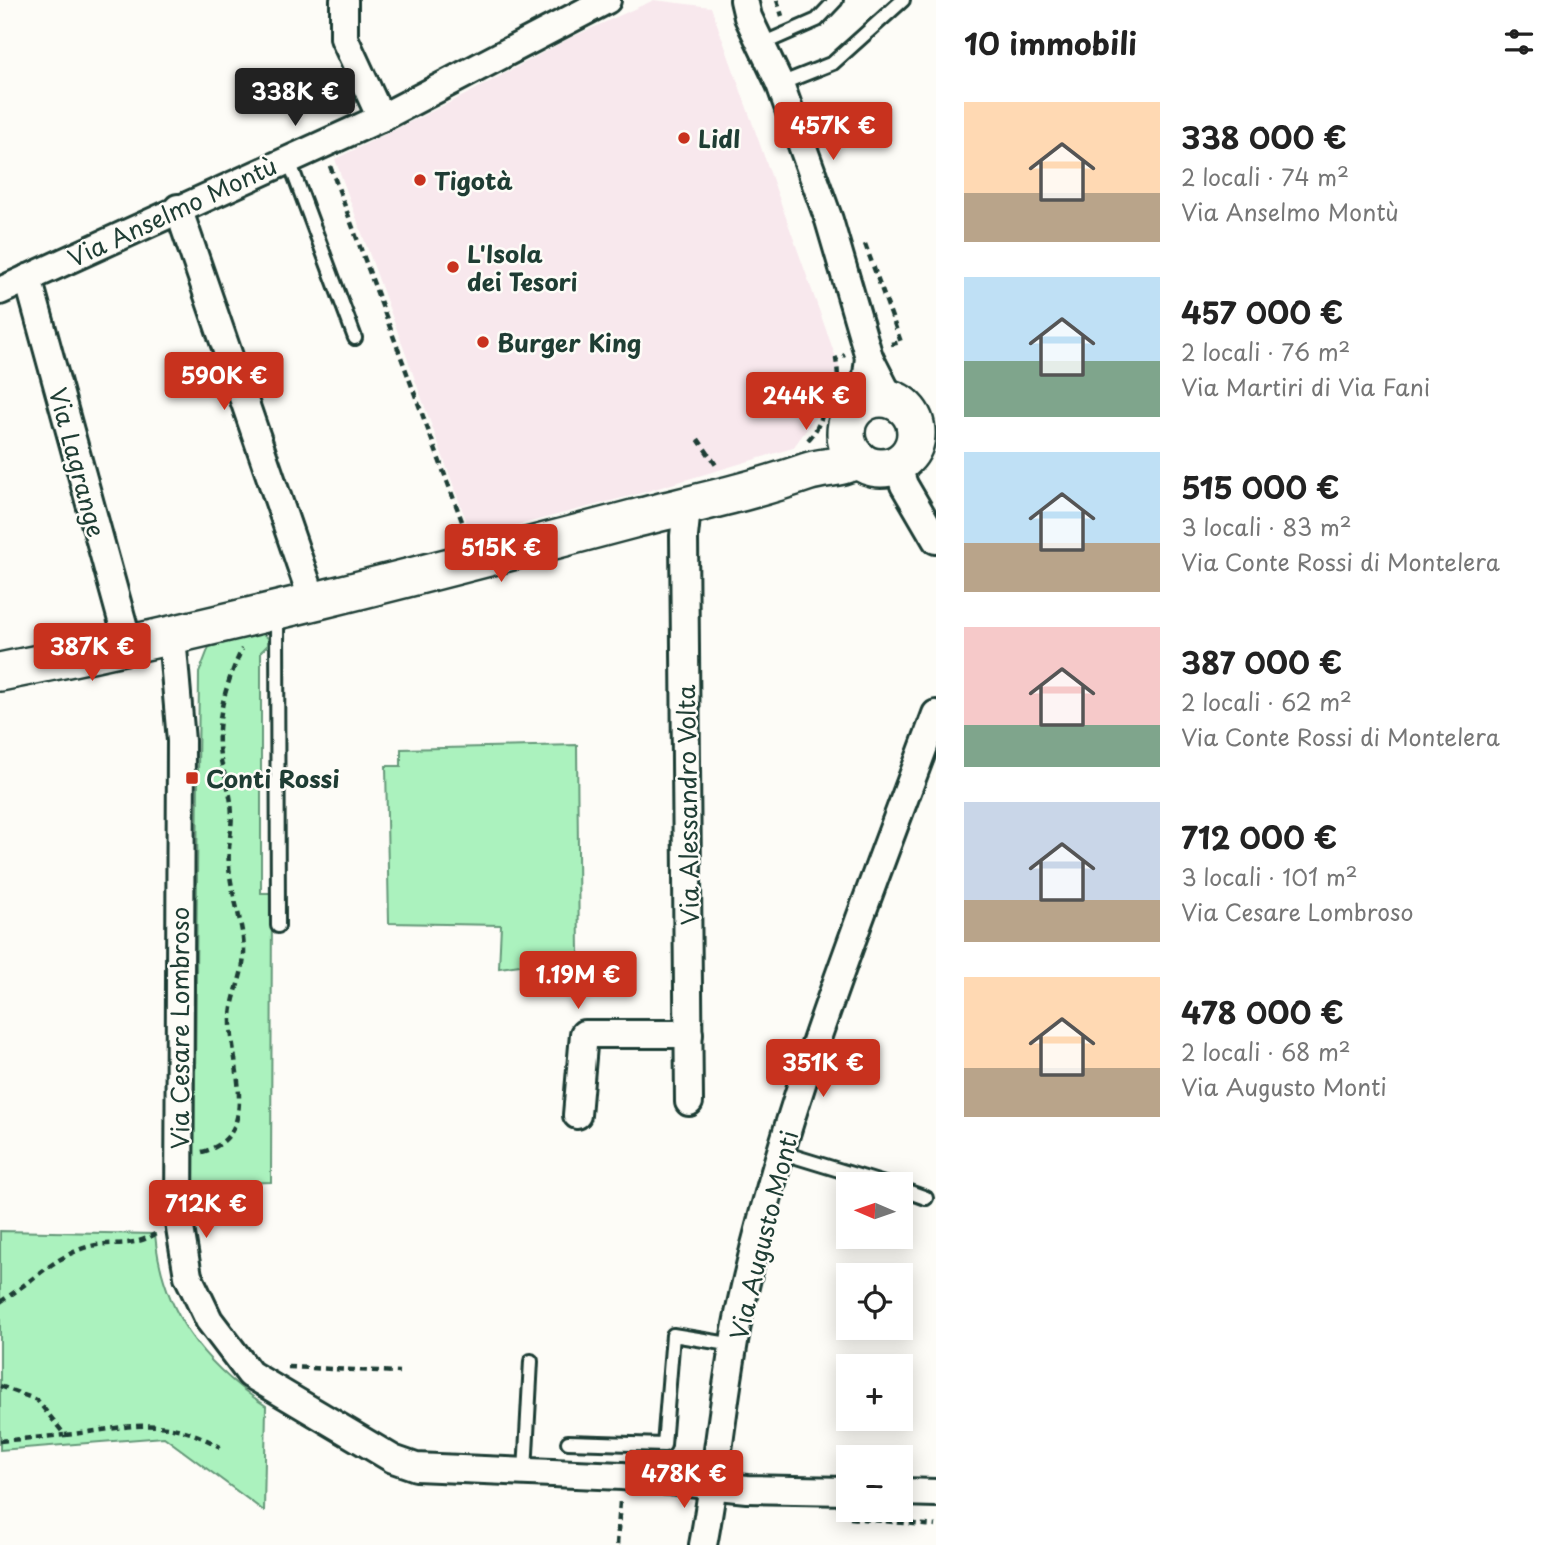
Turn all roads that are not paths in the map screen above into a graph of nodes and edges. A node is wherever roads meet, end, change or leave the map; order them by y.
1 (344, 0) edge
2 (607, 0) edge
3 (726, 0) edge
4 (836, 0) edge
5 (903, 0) edge
6 (746, 8) edge
7 (762, 44) junction
8 (780, 84) junction
9 (381, 118) junction
10 (288, 158) junction
11 (178, 208) junction
12 (28, 278) junction
13 (0, 290) edge
14 (355, 338) dead end
15 (894, 431) edge
16 (687, 508) junction
17 (936, 540) edge
18 (313, 601) junction
19 (276, 616) junction
20 (172, 637) junction
21 (128, 646) junction
22 (0, 672) edge
23 (936, 714) edge
24 (278, 926) dead end
25 (689, 1034) junction
26 (689, 1102) dead end
27 (577, 1115) dead end
28 (783, 1153) junction
29 (845, 1172) edge
30 (914, 1194) edge
31 (926, 1198) dead end
32 (735, 1345) junction
33 (531, 1362) dead end
34 (568, 1442) dead end
35 (526, 1472) junction
36 (713, 1485) junction
37 (836, 1491) edge
38 (913, 1492) edge
39 (936, 1493) edge
40 (703, 1545) edge

1 - 9 street
2 - 9 street, Via Anselmo Montù
3 - 6 street
4 - 7 lane
5 - 8 lane
6 - 7 street
7 - 8 street
8 - 15 street
9 - 10 street, Via Anselmo Montù
10 - 11 street, Via Anselmo Montù
10 - 14 lane
11 - 12 street, Via Anselmo Montù
11 - 18 street
12 - 13 street, Via Anselmo Montù
12 - 21 street, Via Lagrange
15 - 16 street
15 - 17 street
16 - 18 street
16 - 25 street, Via Alessandro Volta
18 - 19 street
19 - 20 street
19 - 24 lane
20 - 21 street
20 - 35 street, Via Cesare Lombroso
21 - 22 street
23 - 28 street, Via Augusto Monti
25 - 26 street, Via Alessandro Volta
25 - 27 street
28 - 29 lane
28 - 32 street, Via Augusto Monti
30 - 31 lane
32 - 34 lane
32 - 36 street, Via Augusto Monti
33 - 35 lane
35 - 36 street, Via Cesare Lombroso
36 - 37 street
36 - 40 street, Via Augusto Monti
38 - 39 street

